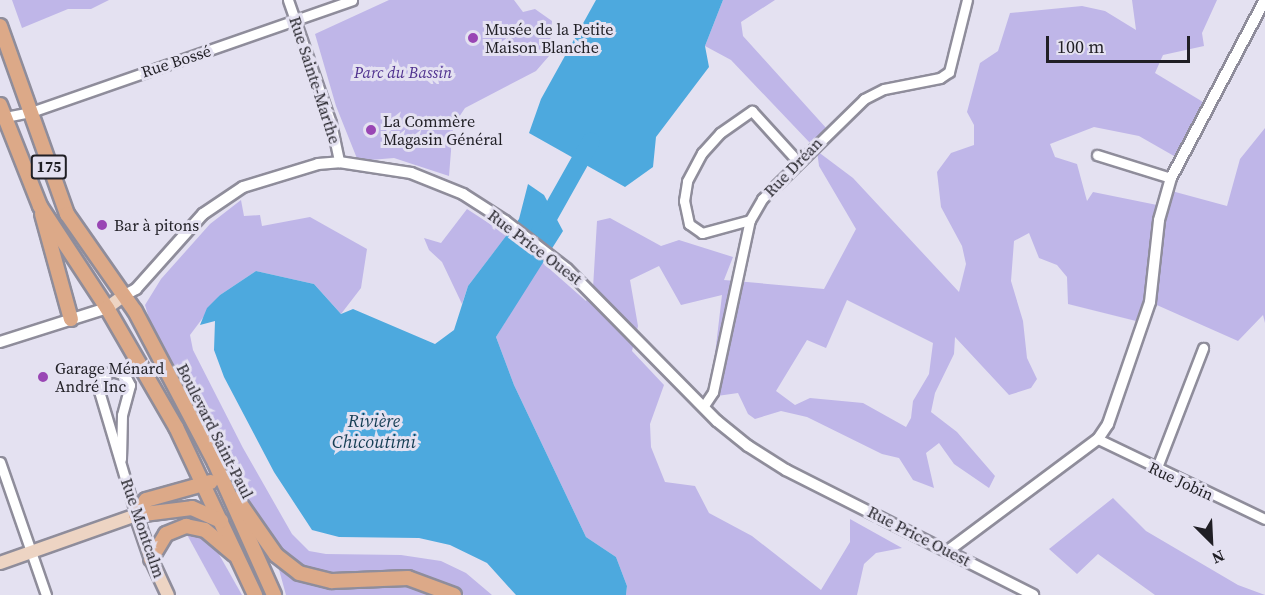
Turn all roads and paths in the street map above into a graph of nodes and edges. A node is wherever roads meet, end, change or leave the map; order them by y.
1 (288, 0) edge
2 (352, 0) edge
3 (967, 0) edge
4 (1265, 0) edge
5 (296, 20) junction
6 (0, 26) edge
7 (31, 112) junction
8 (1, 113) edge
9 (1097, 155) dead end
10 (793, 156) dead end
11 (339, 162) junction
12 (1171, 178) junction
13 (40, 206) junction
14 (750, 220) junction
15 (123, 296) junction
16 (107, 308) junction
17 (71, 319) junction
18 (0, 342) edge
19 (1203, 348) dead end
20 (703, 406) junction
21 (1098, 439) junction
22 (121, 459) junction
23 (0, 462) edge
24 (1156, 470) junction
25 (223, 481) junction
26 (203, 483) junction
27 (136, 515) junction
28 (1265, 519) edge
29 (221, 521) junction
30 (949, 550) junction
31 (33, 552) junction
32 (238, 558) junction
33 (151, 559) junction
34 (0, 563) edge
35 (46, 595) edge
36 (168, 595) edge
37 (255, 595) edge
38 (274, 595) edge
39 (454, 595) edge
40 (1033, 595) edge

1 - 5 street, Rue Sainte-Marthe
2 - 5 street, Rue Bossé
3 - 14 street, Rue Dréan
4 - 12 street
5 - 7 street, Rue Bossé
5 - 11 street, Rue Sainte-Marthe
6 - 7 main road, Boulevard Saint-Paul / 175
7 - 8 street, Rue Bossé
7 - 15 main road, Boulevard Saint-Paul / 175
8 - 13 main road, Boulevard Saint-Paul / 175
9 - 12 street
10 - 14 street
11 - 15 street, Rue Price Ouest
11 - 20 street, Rue Price Ouest
12 - 21 street
13 - 16 main road, Boulevard Saint-Paul / 175
13 - 17 main road
14 - 20 street, Rue Dréan
15 - 16 main road, Rue Price Ouest
15 - 25 main road, Boulevard Saint-Paul / 175
16 - 17 street, Rue Price Ouest
16 - 26 main road, Boulevard Saint-Paul / 175
17 - 18 street, Rue Price Ouest
19 - 24 street
20 - 30 street, Rue Price Ouest
21 - 24 street, Rue Jobin
21 - 30 street
22 - 22 street, Rue Montcalm
22 - 27 street, Rue Montcalm
23 - 31 street
24 - 28 street, Rue Jobin
25 - 26 main road
25 - 38 main road, Boulevard Saint-Paul / 175
25 - 39 main road
26 - 27 main road
26 - 29 main road, Boulevard Saint-Paul / 175
27 - 29 main road
27 - 31 main road
27 - 33 main road, Rue Montcalm
29 - 32 main road, Boulevard Saint-Paul / 175
30 - 40 street, Rue Price Ouest
31 - 34 main road
31 - 35 street
32 - 33 main road
32 - 37 main road, Boulevard Saint-Paul / 175
33 - 36 main road, Rue Montcalm

